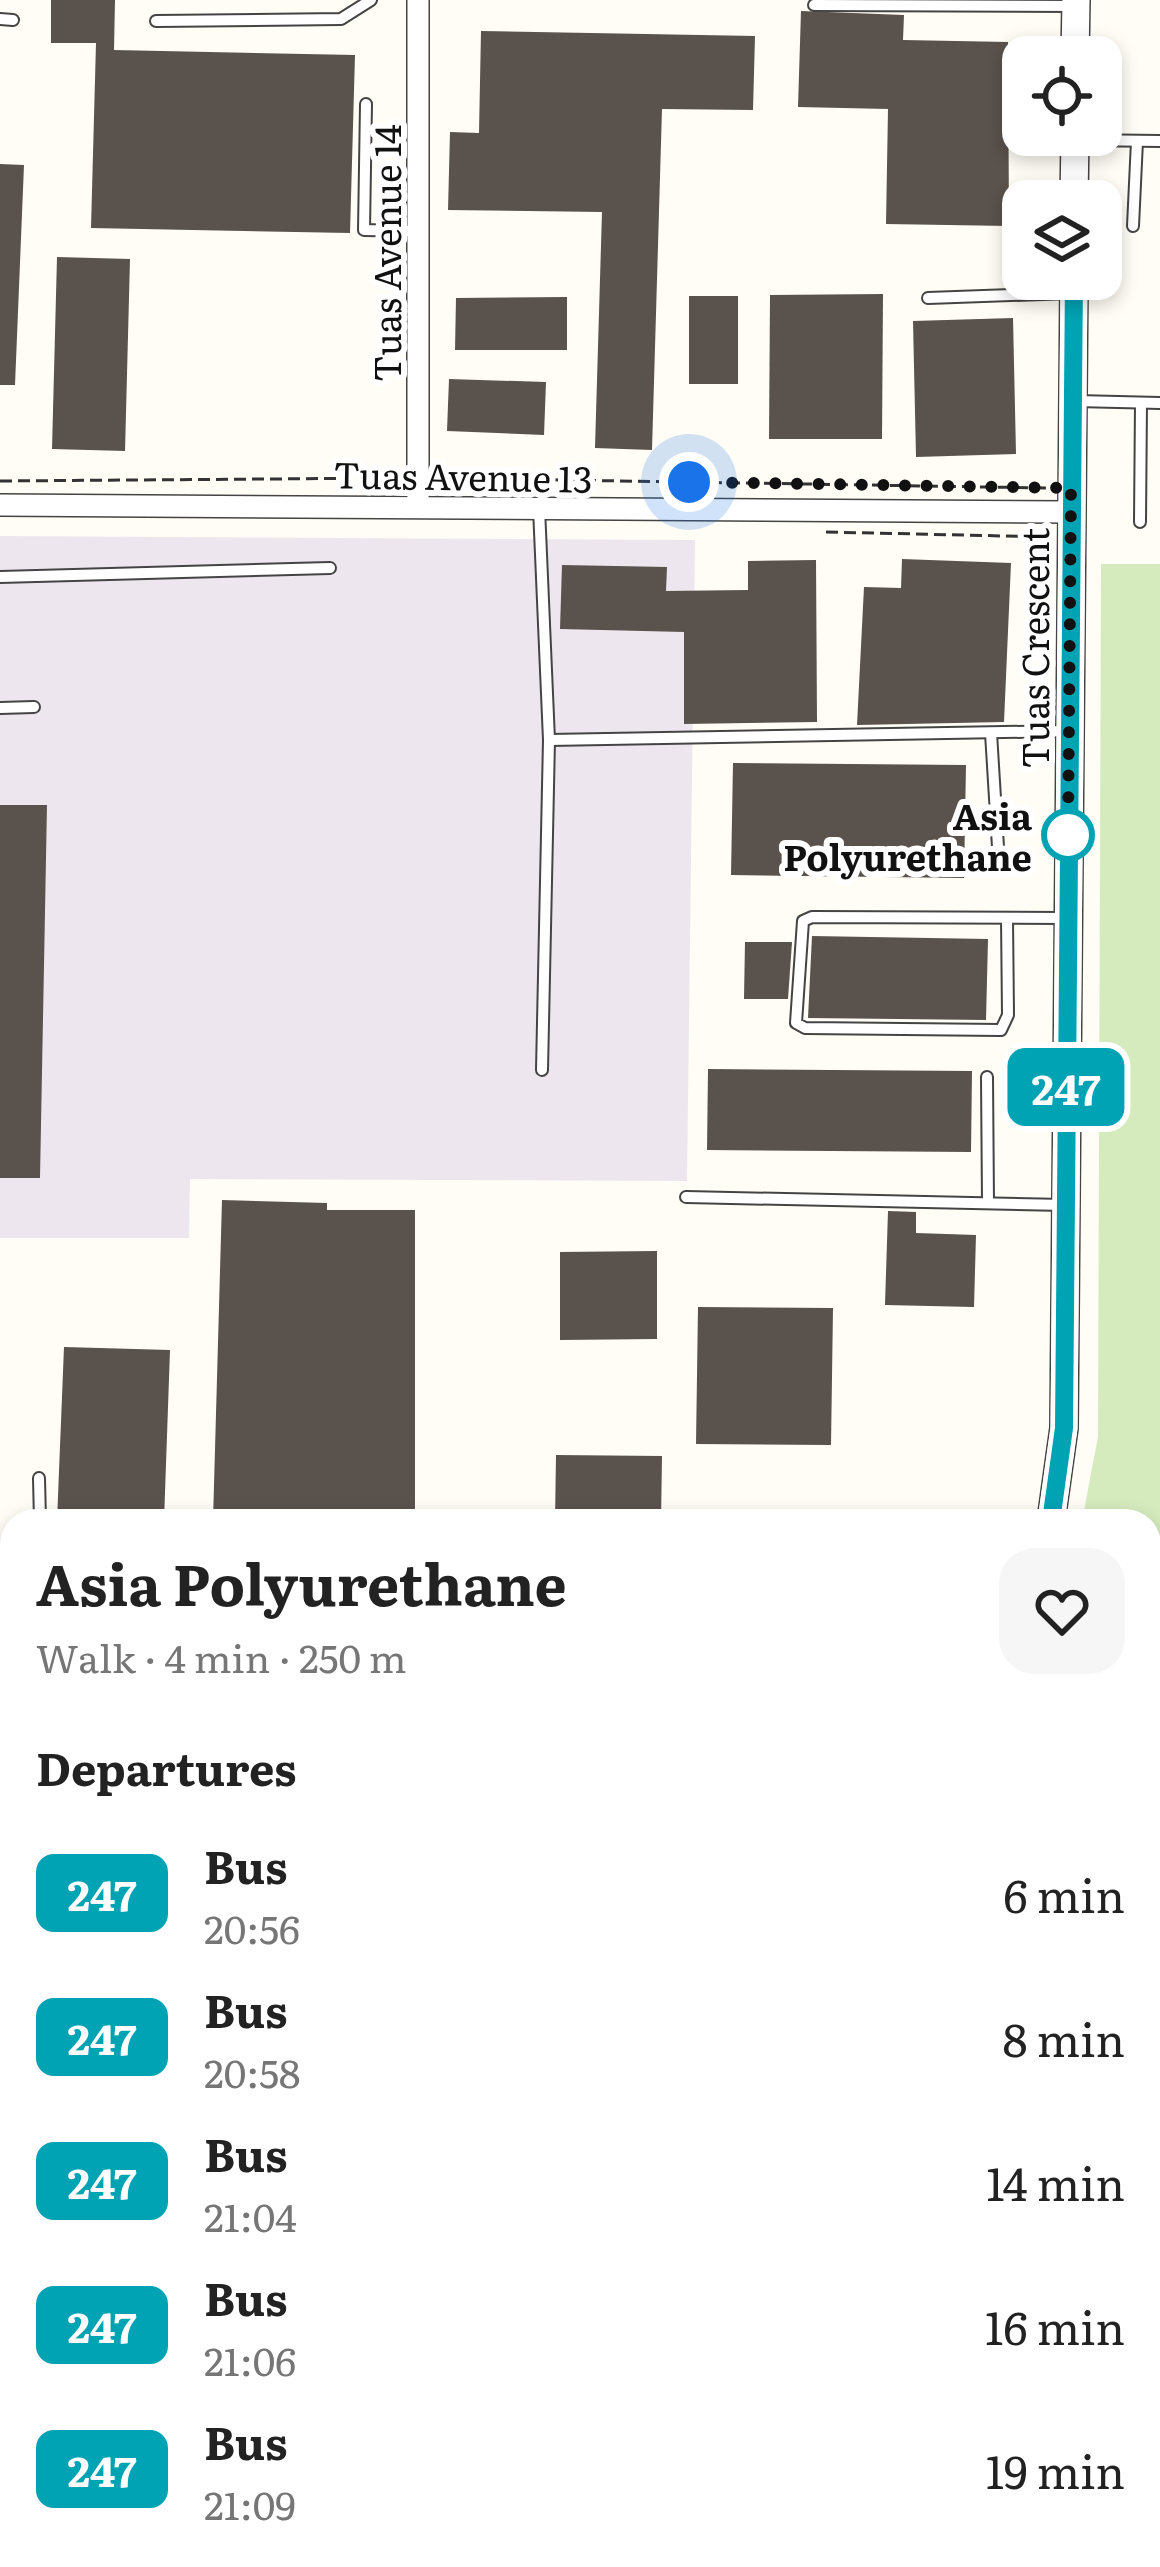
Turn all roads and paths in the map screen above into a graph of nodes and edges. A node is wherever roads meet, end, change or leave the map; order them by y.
1 (371, 0) edge
2 (418, 0) edge
3 (1076, 3) edge
4 (814, 5) dead end
5 (156, 21) dead end
6 (1075, 36) edge
7 (366, 104) dead end
8 (1122, 140) edge
9 (1137, 141) junction
10 (1160, 141) edge
11 (1133, 226) dead end
12 (417, 231) junction
13 (1002, 292) edge
14 (928, 298) dead end
15 (1074, 300) edge
16 (1073, 400) junction
17 (1142, 403) junction
18 (1160, 403) edge
19 (417, 478) junction
20 (0, 481) edge
21 (1070, 500) junction
22 (0, 505) edge
23 (418, 507) junction
24 (539, 508) junction
25 (1140, 522) dead end
26 (329, 568) dead end
27 (0, 578) edge
28 (34, 707) dead end
29 (0, 708) edge
30 (1069, 731) junction
31 (991, 733) junction
32 (549, 740) junction
33 (998, 847) dead end
34 (1074, 905) junction
35 (1007, 918) junction
36 (542, 1070) dead end
37 (987, 1077) dead end
38 (686, 1198) dead end
39 (988, 1203) junction
40 (1065, 1204) junction
41 (39, 1478) dead end
42 (40, 1509) edge
43 (1053, 1509) edge

1 - 5 lane
2 - 12 street, Tuas Avenue 14
3 - 4 lane
3 - 6 street
7 - 12 lane
8 - 9 lane
9 - 10 lane
9 - 11 lane
12 - 19 street, Tuas Avenue 14
13 - 14 lane
15 - 16 street, Tuas Crescent
16 - 17 lane
16 - 21 street, Tuas Crescent
17 - 18 lane
17 - 25 lane
19 - 20 path
19 - 21 path
19 - 23 street, Tuas Avenue 14
21 - 24 street, Tuas Avenue 13
21 - 30 street, Tuas Crescent
22 - 23 street, Tuas Avenue 13
23 - 24 street, Tuas Avenue 13
24 - 32 lane
26 - 27 lane
28 - 29 lane
30 - 31 lane
30 - 34 street, Tuas Crescent
31 - 32 lane
31 - 33 lane
32 - 36 lane
34 - 35 lane
34 - 40 street, Tuas Crescent
35 - 35 lane
37 - 39 lane
38 - 39 lane
39 - 40 lane
40 - 43 street, Tuas Crescent
41 - 42 lane

